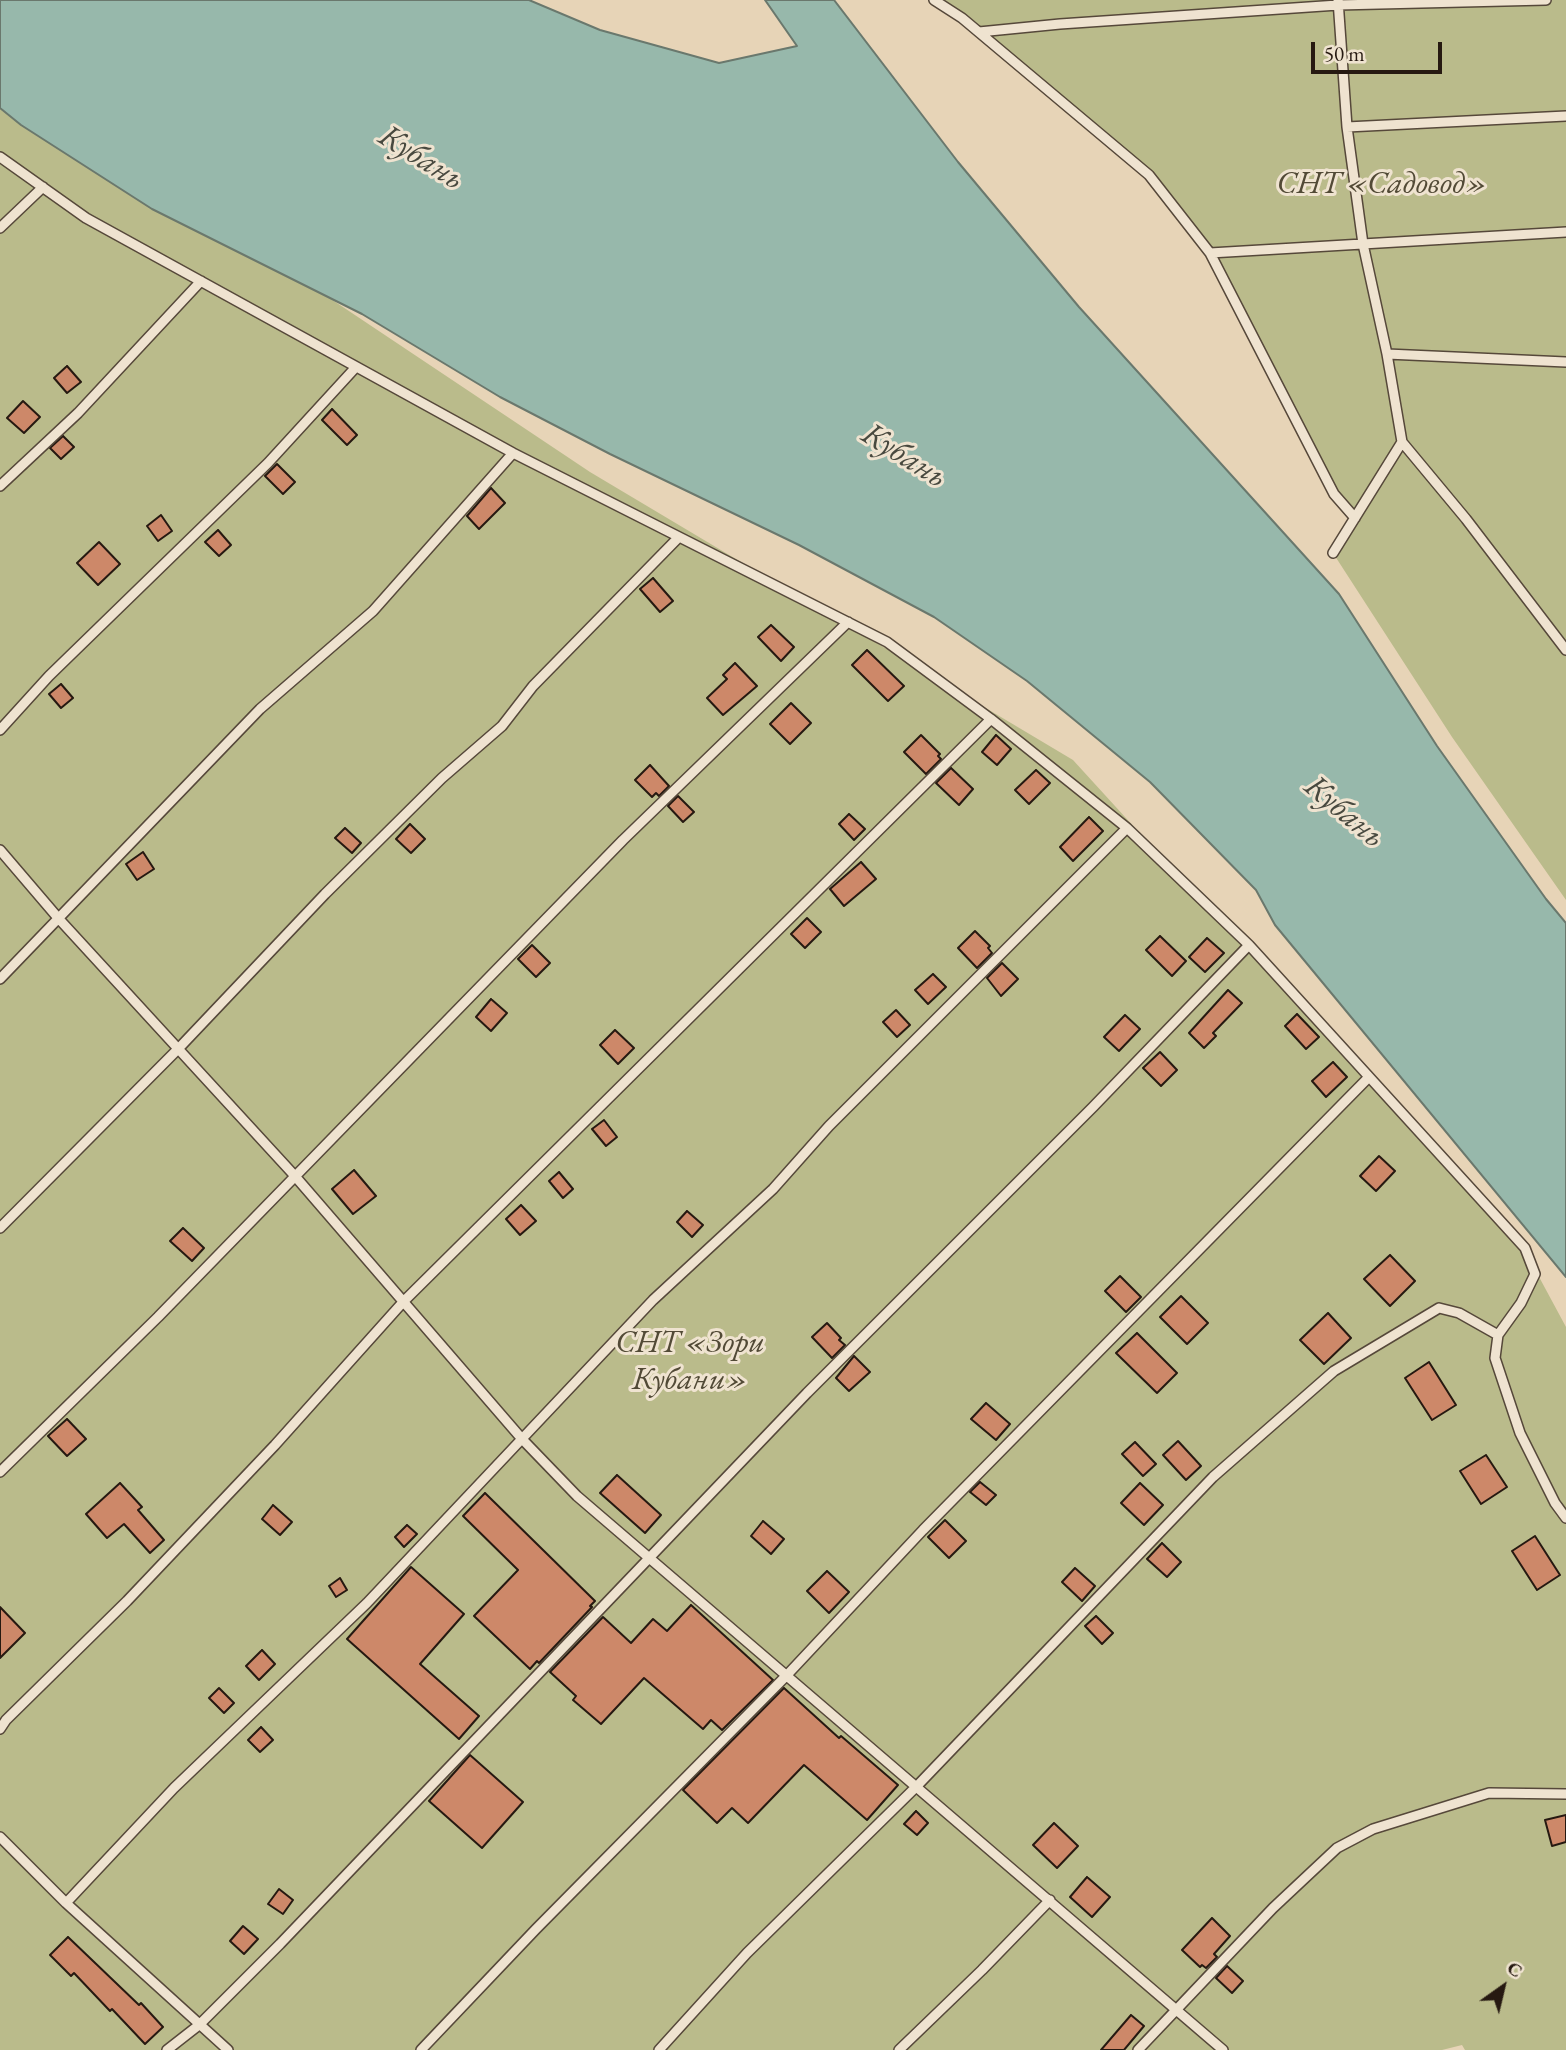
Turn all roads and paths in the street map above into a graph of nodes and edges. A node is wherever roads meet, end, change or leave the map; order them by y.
1 (934, 0) edge
2 (1546, 0) edge
3 (1338, 3) edge
4 (979, 32) junction
5 (1566, 116) edge
6 (1347, 127) junction
7 (0, 157) edge
8 (43, 187) junction
9 (0, 228) edge
10 (1566, 232) edge
11 (1363, 244) junction
12 (1210, 253) junction
13 (201, 281) junction
14 (1387, 354) junction
15 (1566, 362) edge
16 (356, 367) junction
17 (1402, 442) junction
18 (513, 453) junction
19 (0, 486) edge
20 (1355, 518) junction
21 (679, 537) junction
22 (1333, 553) dead end
23 (848, 622) junction
24 (1566, 650) edge
25 (991, 719) junction
26 (0, 730) edge
27 (1127, 828) junction
28 (0, 850) edge
29 (59, 919) junction
30 (1249, 945) junction
31 (0, 979) edge
32 (179, 1048) junction
33 (1369, 1077) junction
34 (295, 1175) junction
35 (0, 1228) edge
36 (404, 1301) junction
37 (1498, 1335) junction
38 (522, 1439) junction
39 (0, 1472) edge
40 (1566, 1518) edge
41 (649, 1556) junction
42 (787, 1675) junction
43 (0, 1730) edge
44 (917, 1786) junction
45 (1566, 1794) edge
46 (0, 1837) edge
47 (1050, 1900) junction
48 (66, 1903) junction
49 (1175, 2010) junction
50 (198, 2025) junction
51 (167, 2050) edge
52 (228, 2050) edge
53 (421, 2050) edge
54 (659, 2050) edge
55 (899, 2050) edge
56 (1138, 2050) edge
57 (1223, 2050) edge

1 - 4 lane
2 - 3 lane
3 - 4 lane
3 - 6 lane
4 - 12 lane
5 - 6 lane
6 - 11 lane
7 - 8 lane
8 - 9 lane
8 - 13 lane
10 - 11 lane
11 - 12 lane
11 - 14 lane
12 - 20 lane
13 - 16 lane
13 - 19 lane
14 - 15 lane
14 - 17 lane
16 - 18 lane
16 - 26 lane
17 - 20 lane
17 - 24 lane
18 - 21 lane
18 - 29 lane
20 - 22 lane
21 - 23 lane
21 - 32 lane
23 - 25 lane
23 - 34 lane
25 - 27 lane
25 - 36 lane
27 - 30 lane
27 - 38 lane
28 - 29 lane
29 - 31 lane
29 - 32 lane
30 - 33 lane
30 - 41 lane
32 - 34 lane
32 - 35 lane
33 - 37 lane
33 - 42 lane
34 - 36 lane
34 - 39 lane
36 - 38 lane
36 - 43 lane
37 - 40 lane
37 - 44 lane
38 - 41 lane
38 - 48 lane
41 - 42 lane
41 - 50 lane
42 - 44 lane
42 - 53 lane
44 - 47 lane
44 - 54 lane
45 - 49 lane
46 - 48 lane
47 - 49 lane
47 - 55 lane
48 - 50 lane
49 - 56 lane
49 - 57 lane
50 - 51 lane
50 - 52 lane

